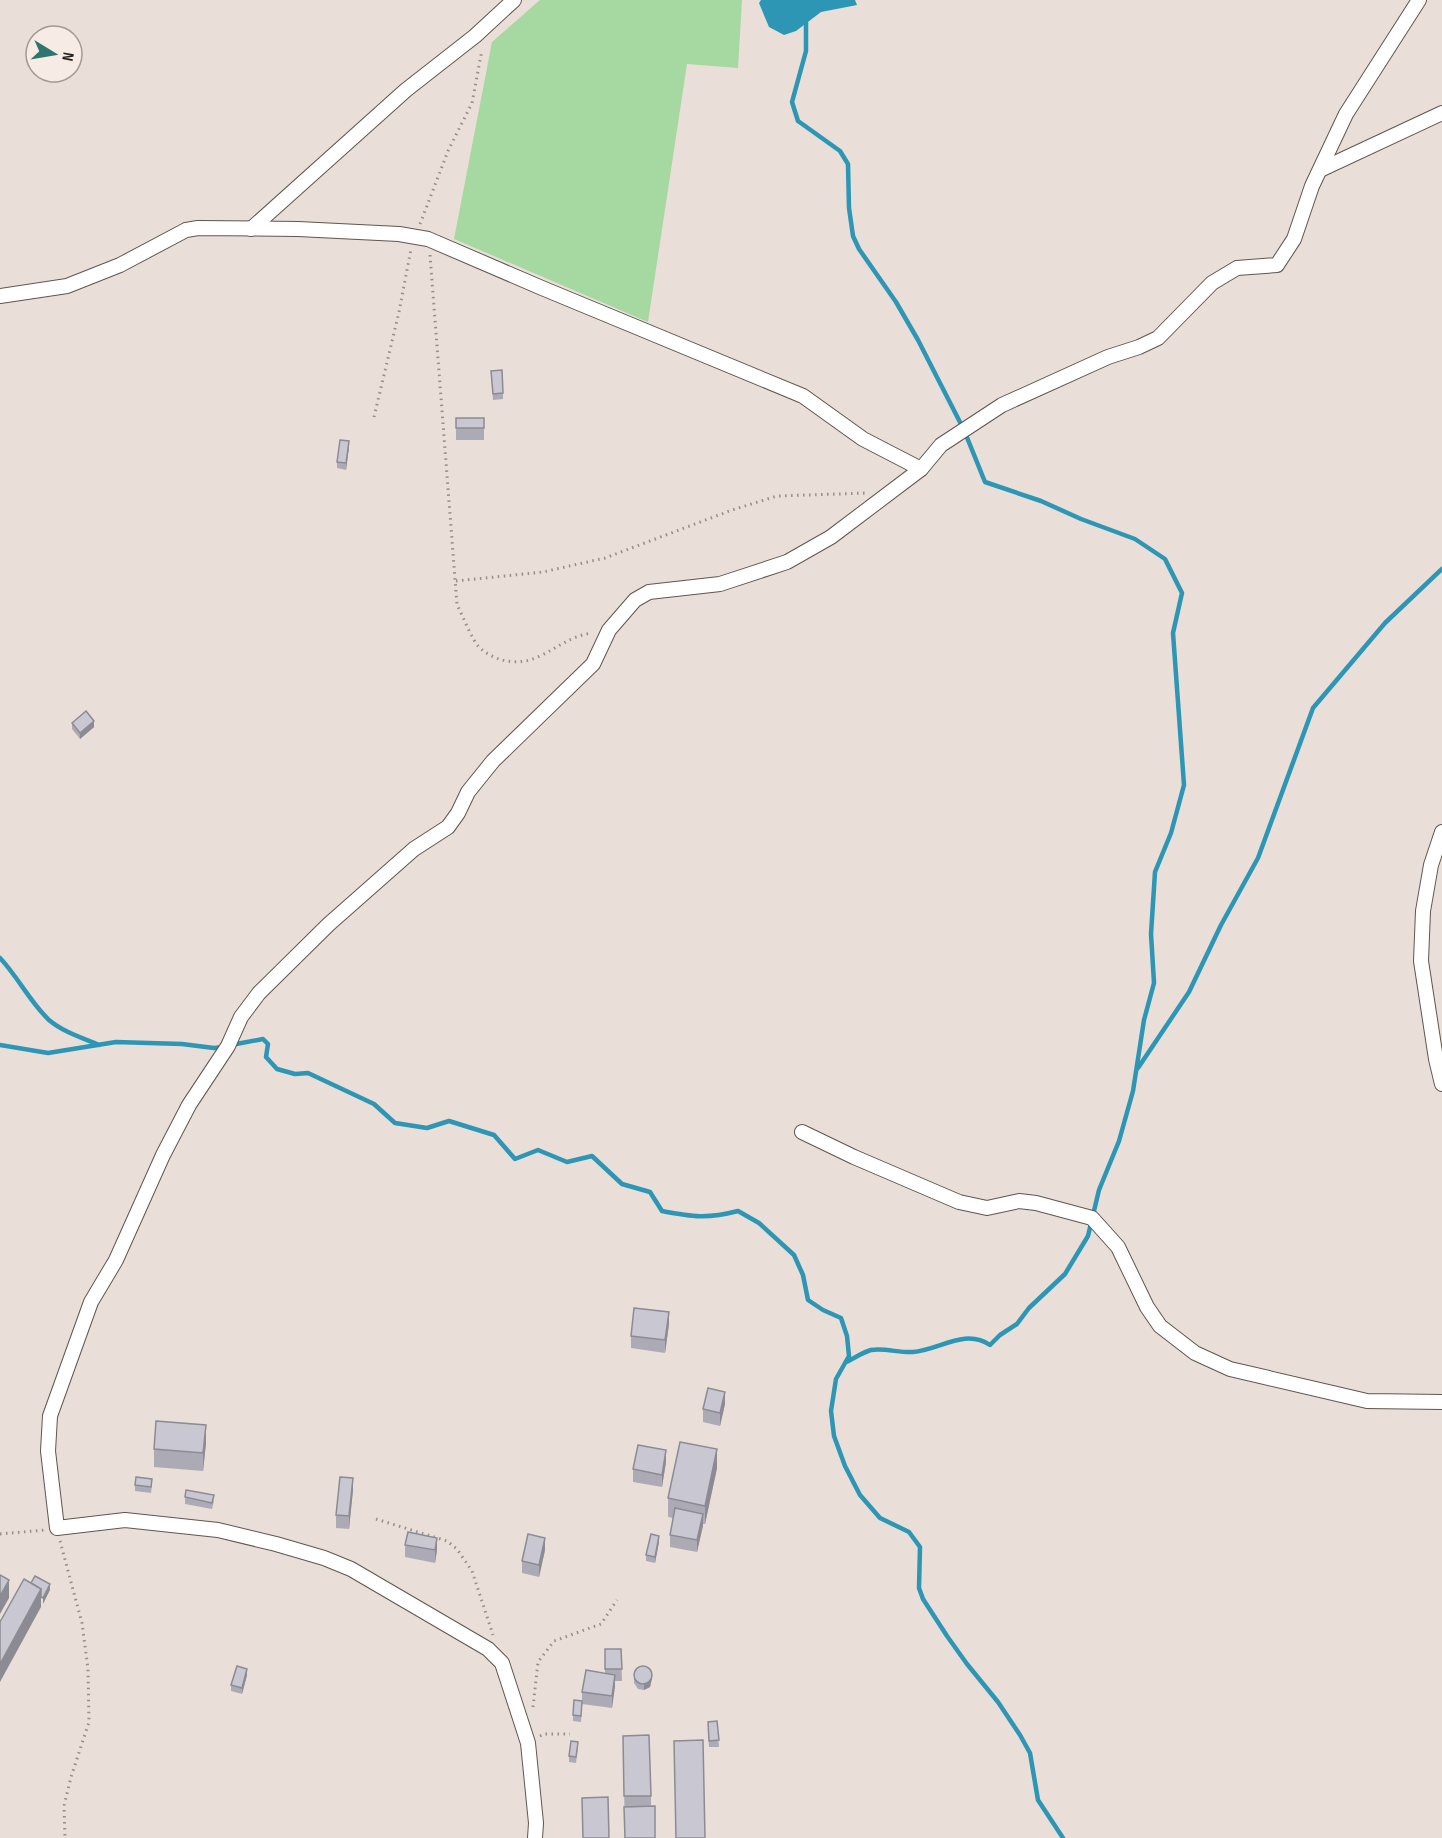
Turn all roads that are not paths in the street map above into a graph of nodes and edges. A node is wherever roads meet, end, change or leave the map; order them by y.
1 (514, 0) edge
2 (1419, 0) edge
3 (1442, 113) edge
4 (1320, 171) junction
5 (251, 229) junction
6 (0, 296) edge
7 (921, 469) junction
8 (1442, 831) edge
9 (1442, 1084) edge
10 (802, 1132) dead end
11 (1442, 1402) edge
12 (535, 1838) edge

1 - 5 street
2 - 4 street
3 - 4 street
4 - 7 street
5 - 6 street
5 - 7 street
7 - 12 street
8 - 9 street
10 - 11 street

